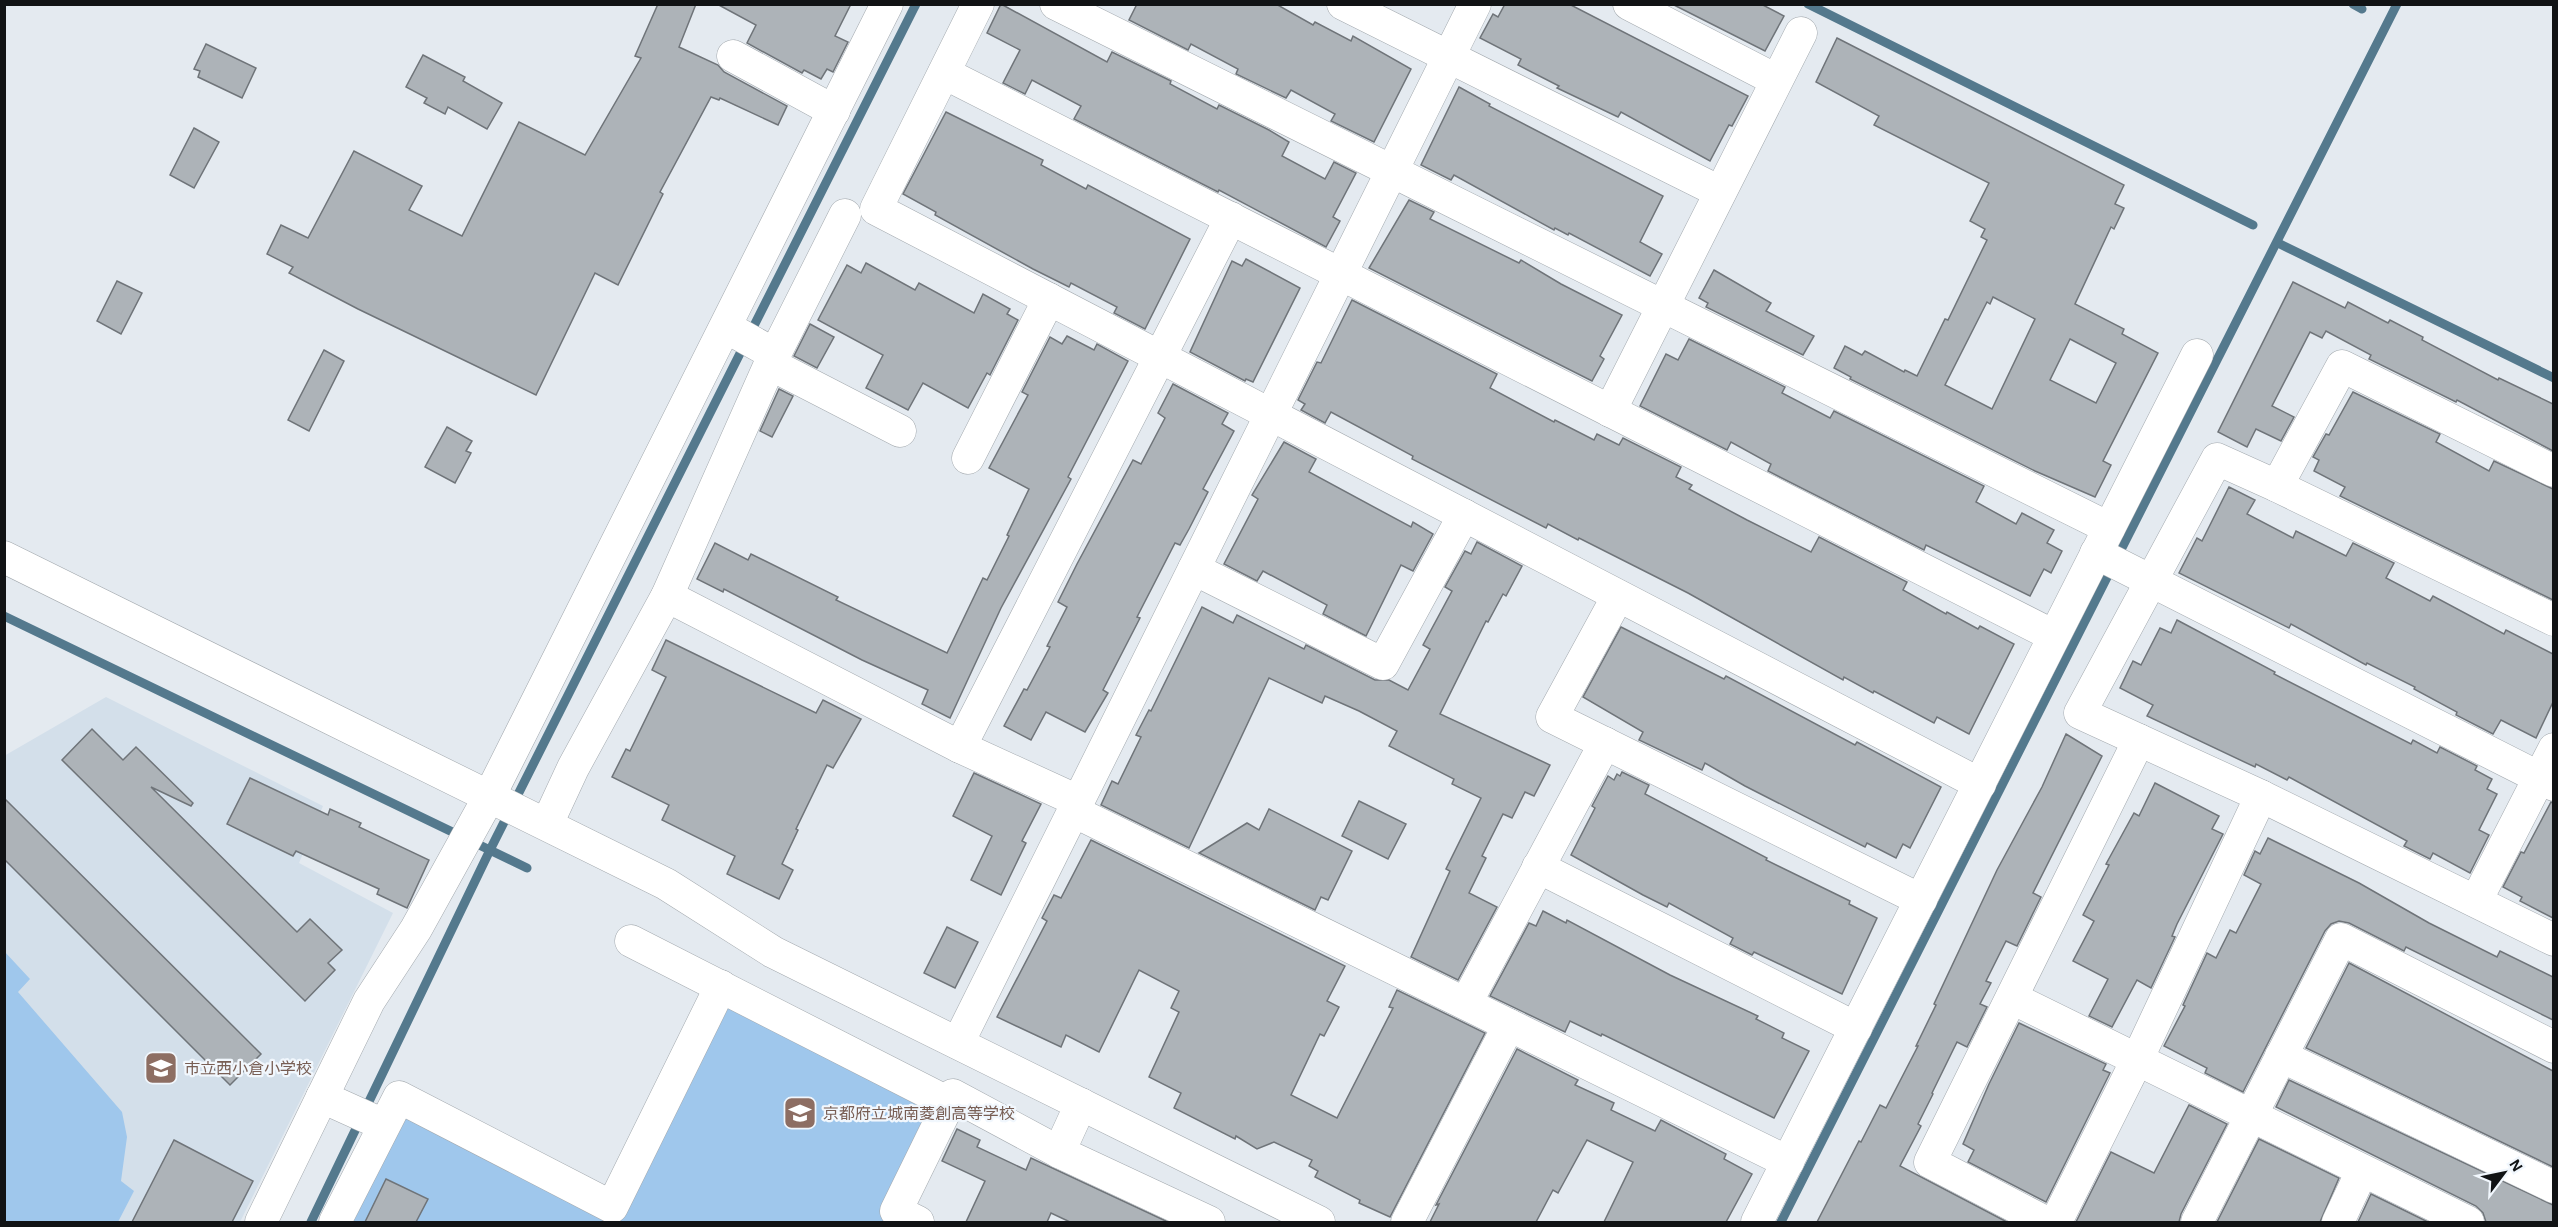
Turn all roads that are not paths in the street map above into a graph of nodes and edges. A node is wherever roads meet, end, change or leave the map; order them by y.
1 (887, 4) edge
2 (978, 4) edge
3 (1056, 4) edge
4 (1343, 4) edge
5 (1475, 4) edge
6 (1629, 4) edge
7 (1801, 33) dead end
8 (733, 56) dead end
9 (1449, 57) junction
10 (944, 73) junction
11 (1776, 80) junction
12 (834, 111) junction
13 (1391, 171) junction
14 (1720, 192) junction
15 (845, 215) dead end
16 (1230, 219) junction
17 (1341, 274) junction
18 (1049, 299) junction
19 (1663, 306) junction
20 (730, 329) junction
21 (2197, 355) dead end
22 (771, 356) junction
23 (1160, 357) junction
24 (1610, 411) junction
25 (1271, 415) junction
26 (900, 431) dead end
27 (968, 458) dead end
28 (2553, 471) edge
29 (2277, 486) junction
30 (1464, 515) junction
31 (2103, 541) junction
32 (4, 557) edge
33 (1194, 569) junction
34 (2149, 581) junction
35 (667, 596) junction
36 (1618, 596) junction
37 (2553, 620) edge
38 (2054, 636) junction
39 (2139, 740) junction
40 (1605, 744) junction
41 (960, 747) junction
42 (2553, 749) edge
43 (2546, 781) edge
44 (1980, 784) junction
45 (2261, 796) junction
46 (486, 806) junction
47 (1076, 806) junction
48 (538, 820) junction
49 (1538, 867) junction
50 (1921, 900) junction
51 (2476, 901) junction
52 (2553, 940) edge
53 (631, 941) dead end
54 (721, 986) junction
55 (2012, 998) junction
56 (1466, 1004) junction
57 (1509, 1025) junction
58 (1856, 1028) junction
59 (958, 1042) junction
60 (2553, 1047) edge
61 (2281, 1056) junction
62 (2137, 1060) junction
63 (330, 1100) junction
64 (949, 1103) junction
65 (1081, 1104) junction
66 (2251, 1116) junction
67 (376, 1121) junction
68 (1059, 1152) junction
69 (1788, 1161) junction
70 (2362, 1171) junction
71 (2553, 1187) edge
72 (261, 1222) edge
73 (335, 1222) edge
74 (918, 1222) edge
75 (1206, 1222) edge
76 (1319, 1222) edge
77 (1407, 1222) edge
78 (1757, 1222) edge
79 (2045, 1222) edge
80 (2056, 1222) edge
81 (2197, 1222) edge
82 (2338, 1222) edge
83 (2468, 1222) edge

1 - 12 street
2 - 10 street
3 - 13 street
4 - 9 street
5 - 9 street
6 - 11 street
7 - 11 street
8 - 12 street
9 - 13 street
9 - 14 street
10 - 16 street
10 - 18 street
11 - 14 street
12 - 20 street
13 - 17 street
13 - 19 street
14 - 19 street
15 - 22 street
16 - 17 street
16 - 23 street
17 - 24 street
17 - 25 street
18 - 23 street
18 - 27 street
19 - 24 street
19 - 31 street
20 - 22 street
20 - 46 street
21 - 31 street
22 - 26 street
22 - 35 street
23 - 25 street
23 - 41 street
24 - 38 street
25 - 30 street
25 - 33 street
28 - 29 street
29 - 34 street
29 - 37 street
30 - 33 street
30 - 36 street
31 - 34 street
31 - 38 street
32 - 46 street
33 - 47 street
34 - 39 street
34 - 43 street
35 - 41 street
35 - 48 street
36 - 40 street
36 - 44 street
38 - 44 street
39 - 45 street
39 - 55 street
40 - 49 street
40 - 50 street
41 - 47 street
42 - 43 street
43 - 51 street
44 - 50 street
45 - 51 street
45 - 62 street
46 - 48 street
46 - 63 street
47 - 56 street
47 - 59 street
48 - 59 street
49 - 56 street
49 - 58 street
50 - 58 street
51 - 52 street
53 - 54 street
54 - 64 street
54 - 67 street
55 - 62 street
55 - 79 street
56 - 57 street
57 - 69 street
57 - 77 street
58 - 69 street
59 - 65 street
60 - 61 street
61 - 66 street
61 - 71 street
62 - 66 street
62 - 80 street
63 - 67 street
63 - 72 street
64 - 68 street
64 - 74 street
65 - 68 street
65 - 76 street
66 - 70 street
66 - 81 street
67 - 73 street
68 - 75 street
69 - 78 street
70 - 82 street
70 - 83 street

